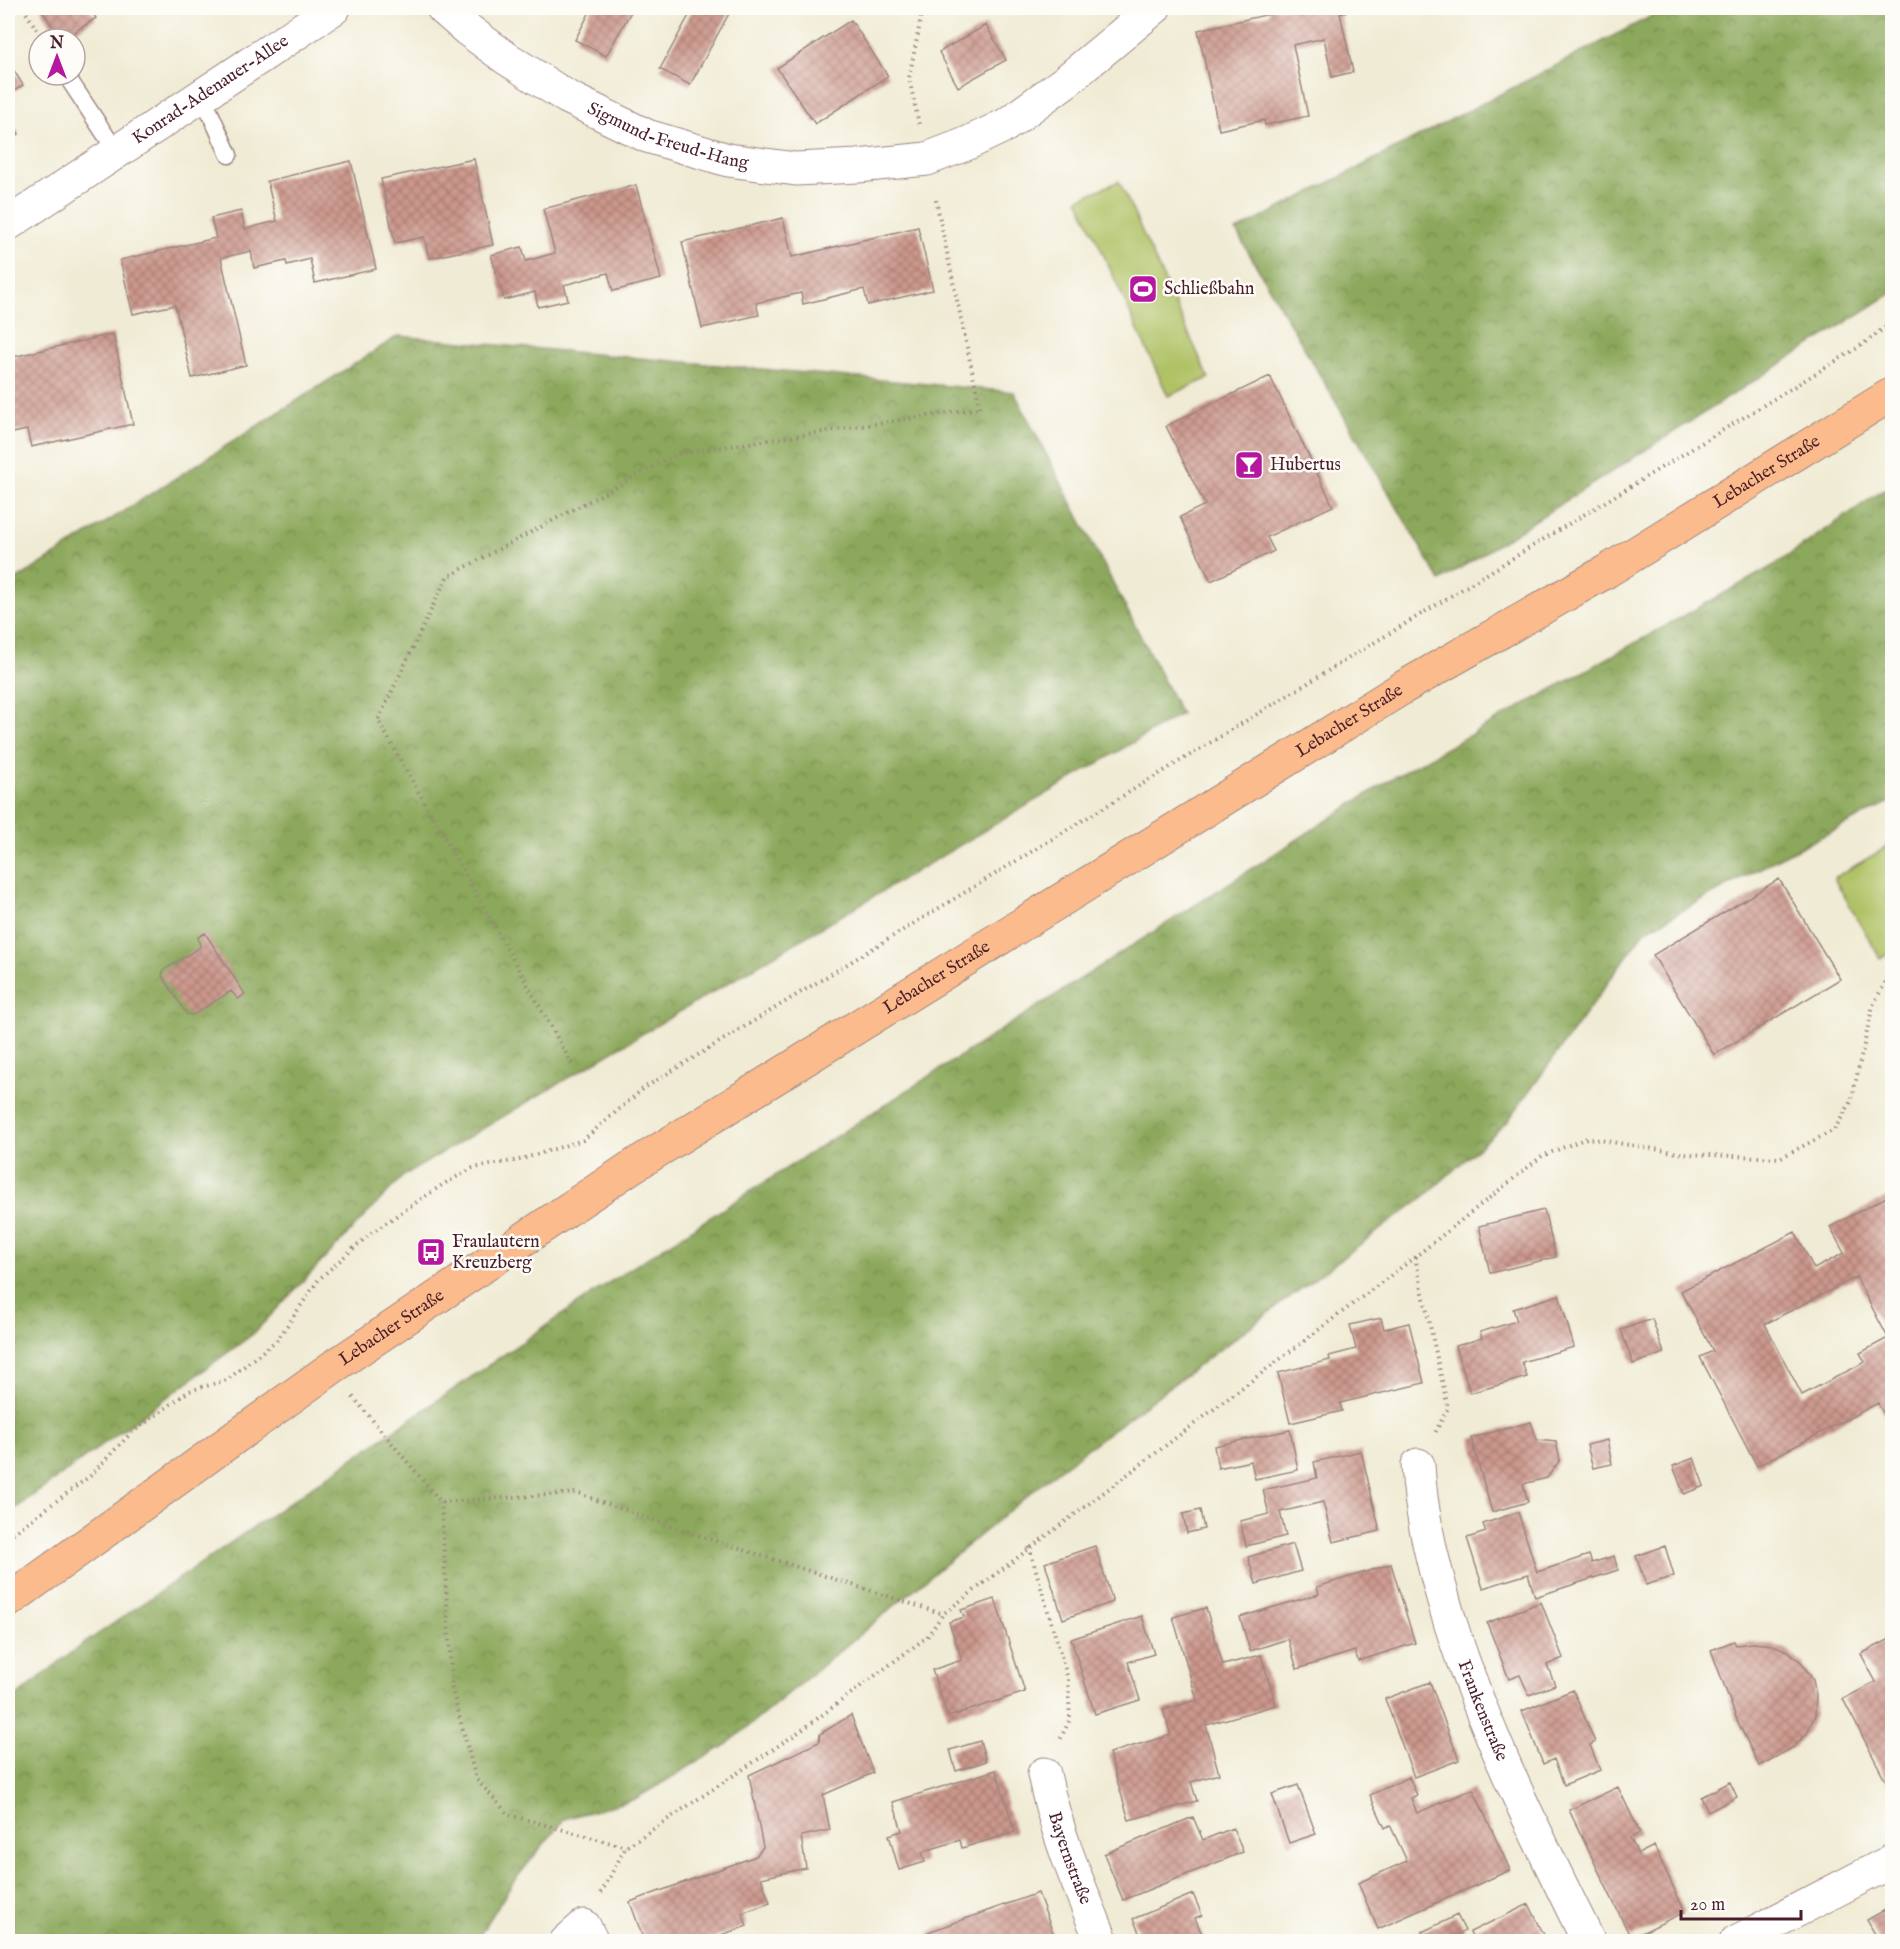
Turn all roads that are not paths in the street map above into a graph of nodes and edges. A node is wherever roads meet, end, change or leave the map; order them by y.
1 (334, 8) edge
2 (443, 8) edge
3 (1154, 8) edge
4 (74, 87) edge
5 (202, 95) junction
6 (116, 152) junction
7 (229, 155) dead end
8 (8, 224) edge
9 (1893, 394) edge
10 (1418, 1465) road end
11 (8, 1601) edge
12 (1044, 1774) road end
13 (1893, 1861) edge
14 (1102, 1941) edge
15 (1589, 1941) edge
16 (1736, 1941) edge

1 - 5 street, Konrad-Adenauer-Allee
2 - 3 street, Sigmund-Freud-Hang
4 - 6 lane, Konrad-Adenauer-Allee
5 - 6 street, Konrad-Adenauer-Allee
5 - 7 lane
6 - 8 street, Konrad-Adenauer-Allee
9 - 11 main road, Lebacher Straße
10 - 15 street, Frankenstraße
12 - 14 street, Bayernstraße
13 - 16 street

